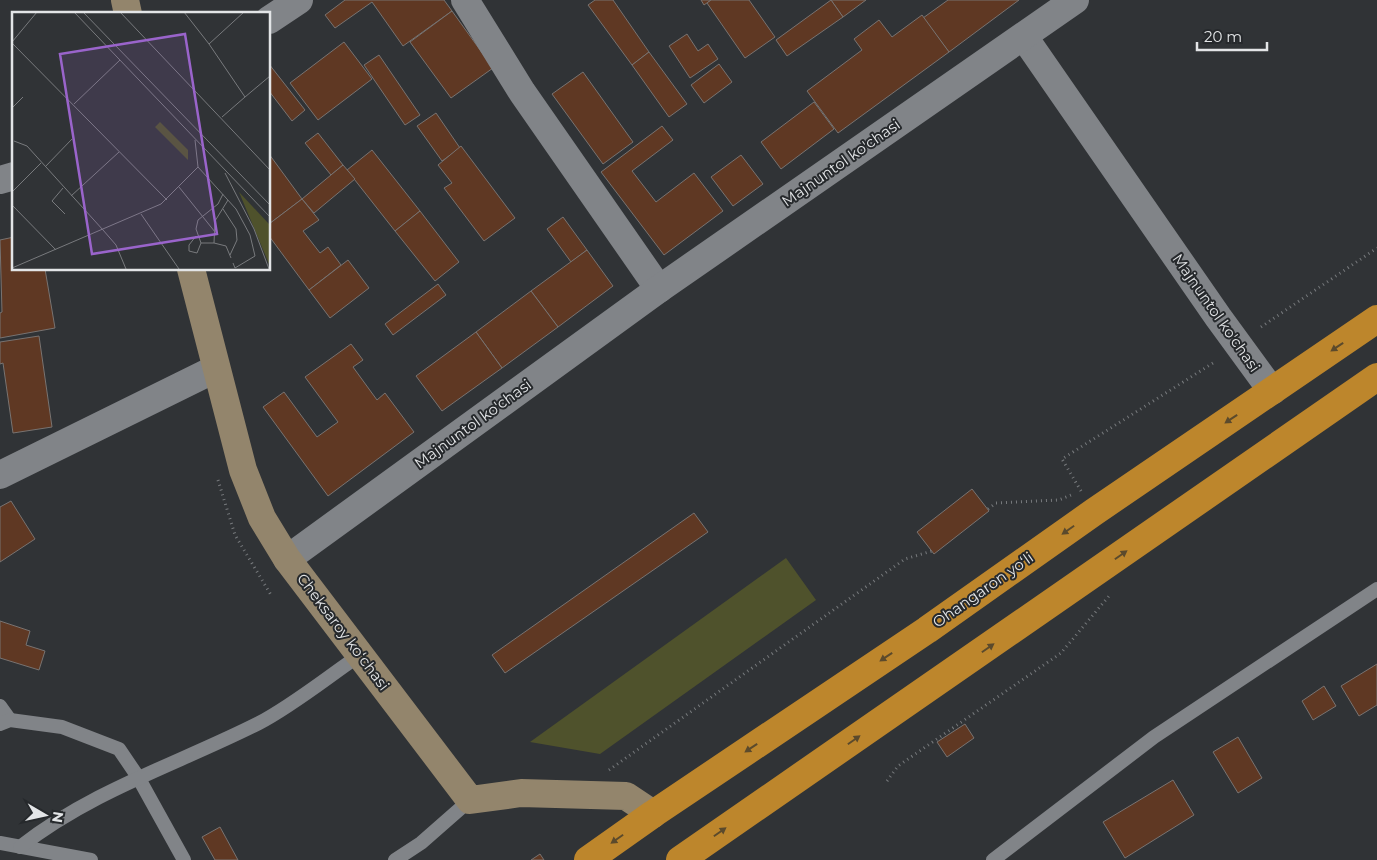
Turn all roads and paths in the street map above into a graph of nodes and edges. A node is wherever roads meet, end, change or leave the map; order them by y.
1 (299, 0) edge
2 (465, 0) edge
3 (1075, 0) edge
4 (270, 19) edge
5 (1024, 37) junction
6 (1377, 248) edge
7 (191, 270) edge
8 (659, 289) junction
9 (1377, 319) edge
10 (1261, 327) dead end
11 (1213, 363) dead end
12 (216, 369) junction
13 (1377, 376) edge
14 (1272, 391) junction
15 (0, 475) edge
16 (988, 509) dead end
17 (932, 551) dead end
18 (287, 559) junction
19 (1377, 590) edge
20 (1112, 592) dead end
21 (360, 655) junction
22 (0, 706) edge
23 (5, 722) edge
24 (607, 771) dead end
25 (138, 776) junction
26 (887, 781) dead end
27 (470, 800) junction
28 (653, 814) junction
29 (0, 843) edge
30 (20, 847) junction
31 (91, 860) edge
32 (184, 860) edge
33 (395, 860) edge
34 (588, 860) edge
35 (680, 860) edge
36 (993, 860) edge

1 - 4 street
2 - 8 street
3 - 5 street, Majnuntol ko'chasi
5 - 8 street, Majnuntol ko'chasi
5 - 14 street, Majnuntol ko'chasi
6 - 10 path
7 - 12 street, Cheksaroy koʻchasi
8 - 18 street, Majnuntol ko'chasi
9 -> 14 highway, Ohangaron yoʻli
11 - 16 path
12 - 15 street
12 - 18 street, Cheksaroy koʻchasi
35 -> 13 highway
14 -> 28 highway, Ohangaron yoʻli
17 - 24 path
18 - 21 street, Cheksaroy koʻchasi
19 - 36 lane
20 - 26 path
21 - 25 lane
21 - 27 street, Cheksaroy koʻchasi
22 - 23 lane
23 - 25 lane
25 - 30 lane
25 - 32 lane
27 - 28 street
27 - 33 lane
28 -> 34 highway, Ohangaron yoʻli
29 - 30 lane
30 - 31 lane

